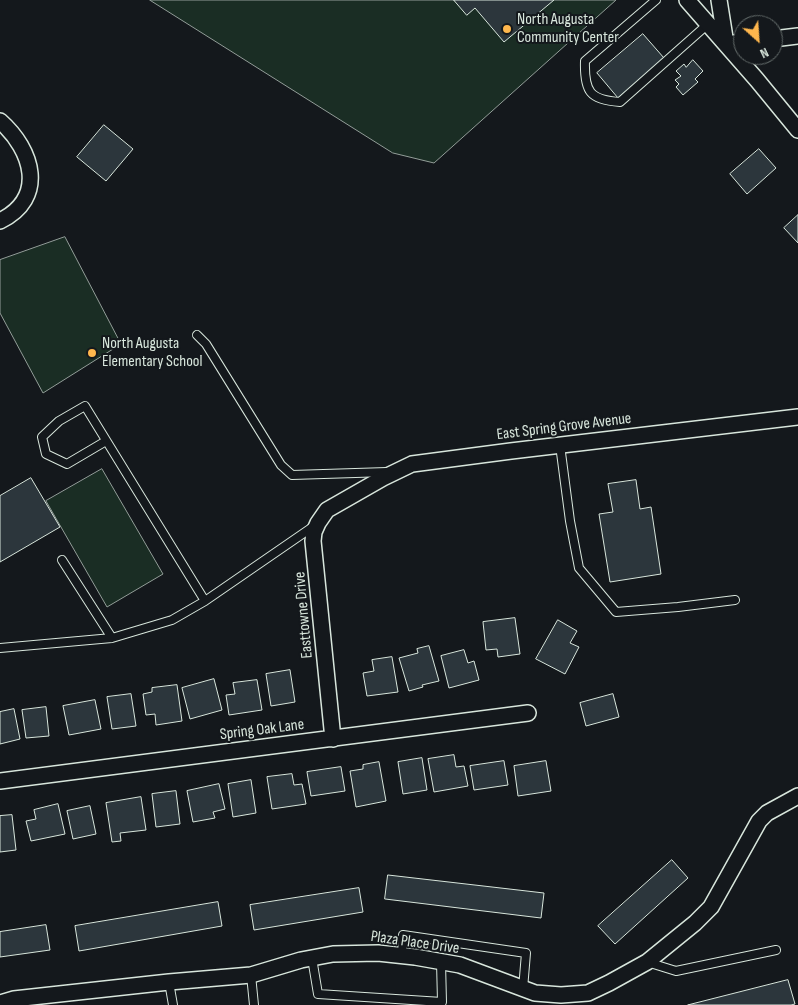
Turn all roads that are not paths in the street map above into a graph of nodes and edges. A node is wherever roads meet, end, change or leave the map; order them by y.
1 (656, 0) edge
2 (687, 0) edge
3 (719, 0) edge
4 (708, 24) junction
5 (798, 36) edge
6 (783, 38) edge
7 (733, 43) edge
8 (726, 44) junction
9 (0, 121) edge
10 (798, 130) edge
11 (0, 221) edge
12 (197, 335) dead end
13 (798, 417) edge
14 (106, 441) junction
15 (560, 445) junction
16 (397, 472) junction
17 (318, 523) junction
18 (62, 560) dead end
19 (205, 600) junction
20 (736, 600) dead end
21 (112, 638) junction
22 (0, 648) edge
23 (528, 713) dead end
24 (333, 738) junction
25 (0, 781) edge
26 (798, 796) edge
27 (776, 950) dead end
28 (402, 955) junction
29 (312, 958) junction
30 (441, 962) junction
31 (647, 962) junction
32 (251, 975) junction
33 (169, 982) junction
34 (523, 989) junction
35 (0, 1003) edge
36 (173, 1005) edge
37 (254, 1005) edge

1 - 4 lane
2 - 4 street
3 - 8 street
4 - 8 street
5 - 6 street
7 - 8 street
8 - 10 street
9 - 11 street
12 - 16 lane
13 - 15 street, East Spring Grove Avenue
14 - 14 lane
14 - 19 lane
15 - 16 street, East Spring Grove Avenue
15 - 20 lane
16 - 17 street, East Spring Grove Avenue
17 - 19 lane
17 - 24 street, Easttowne Drive
18 - 21 lane
19 - 21 lane
21 - 22 lane
23 - 24 street, Spring Oak Lane
24 - 25 street, Spring Oak Lane
26 - 31 street, Plaza Place Drive
27 - 31 lane
28 - 29 street, Plaza Place Drive
28 - 30 street, Plaza Place Drive
28 - 34 lane
29 - 30 lane
29 - 32 street, Plaza Place Drive
30 - 34 street, Plaza Place Drive
31 - 34 street, Plaza Place Drive
32 - 33 street, Plaza Place Drive
32 - 37 lane
33 - 35 street, Plaza Place Drive
33 - 36 lane

